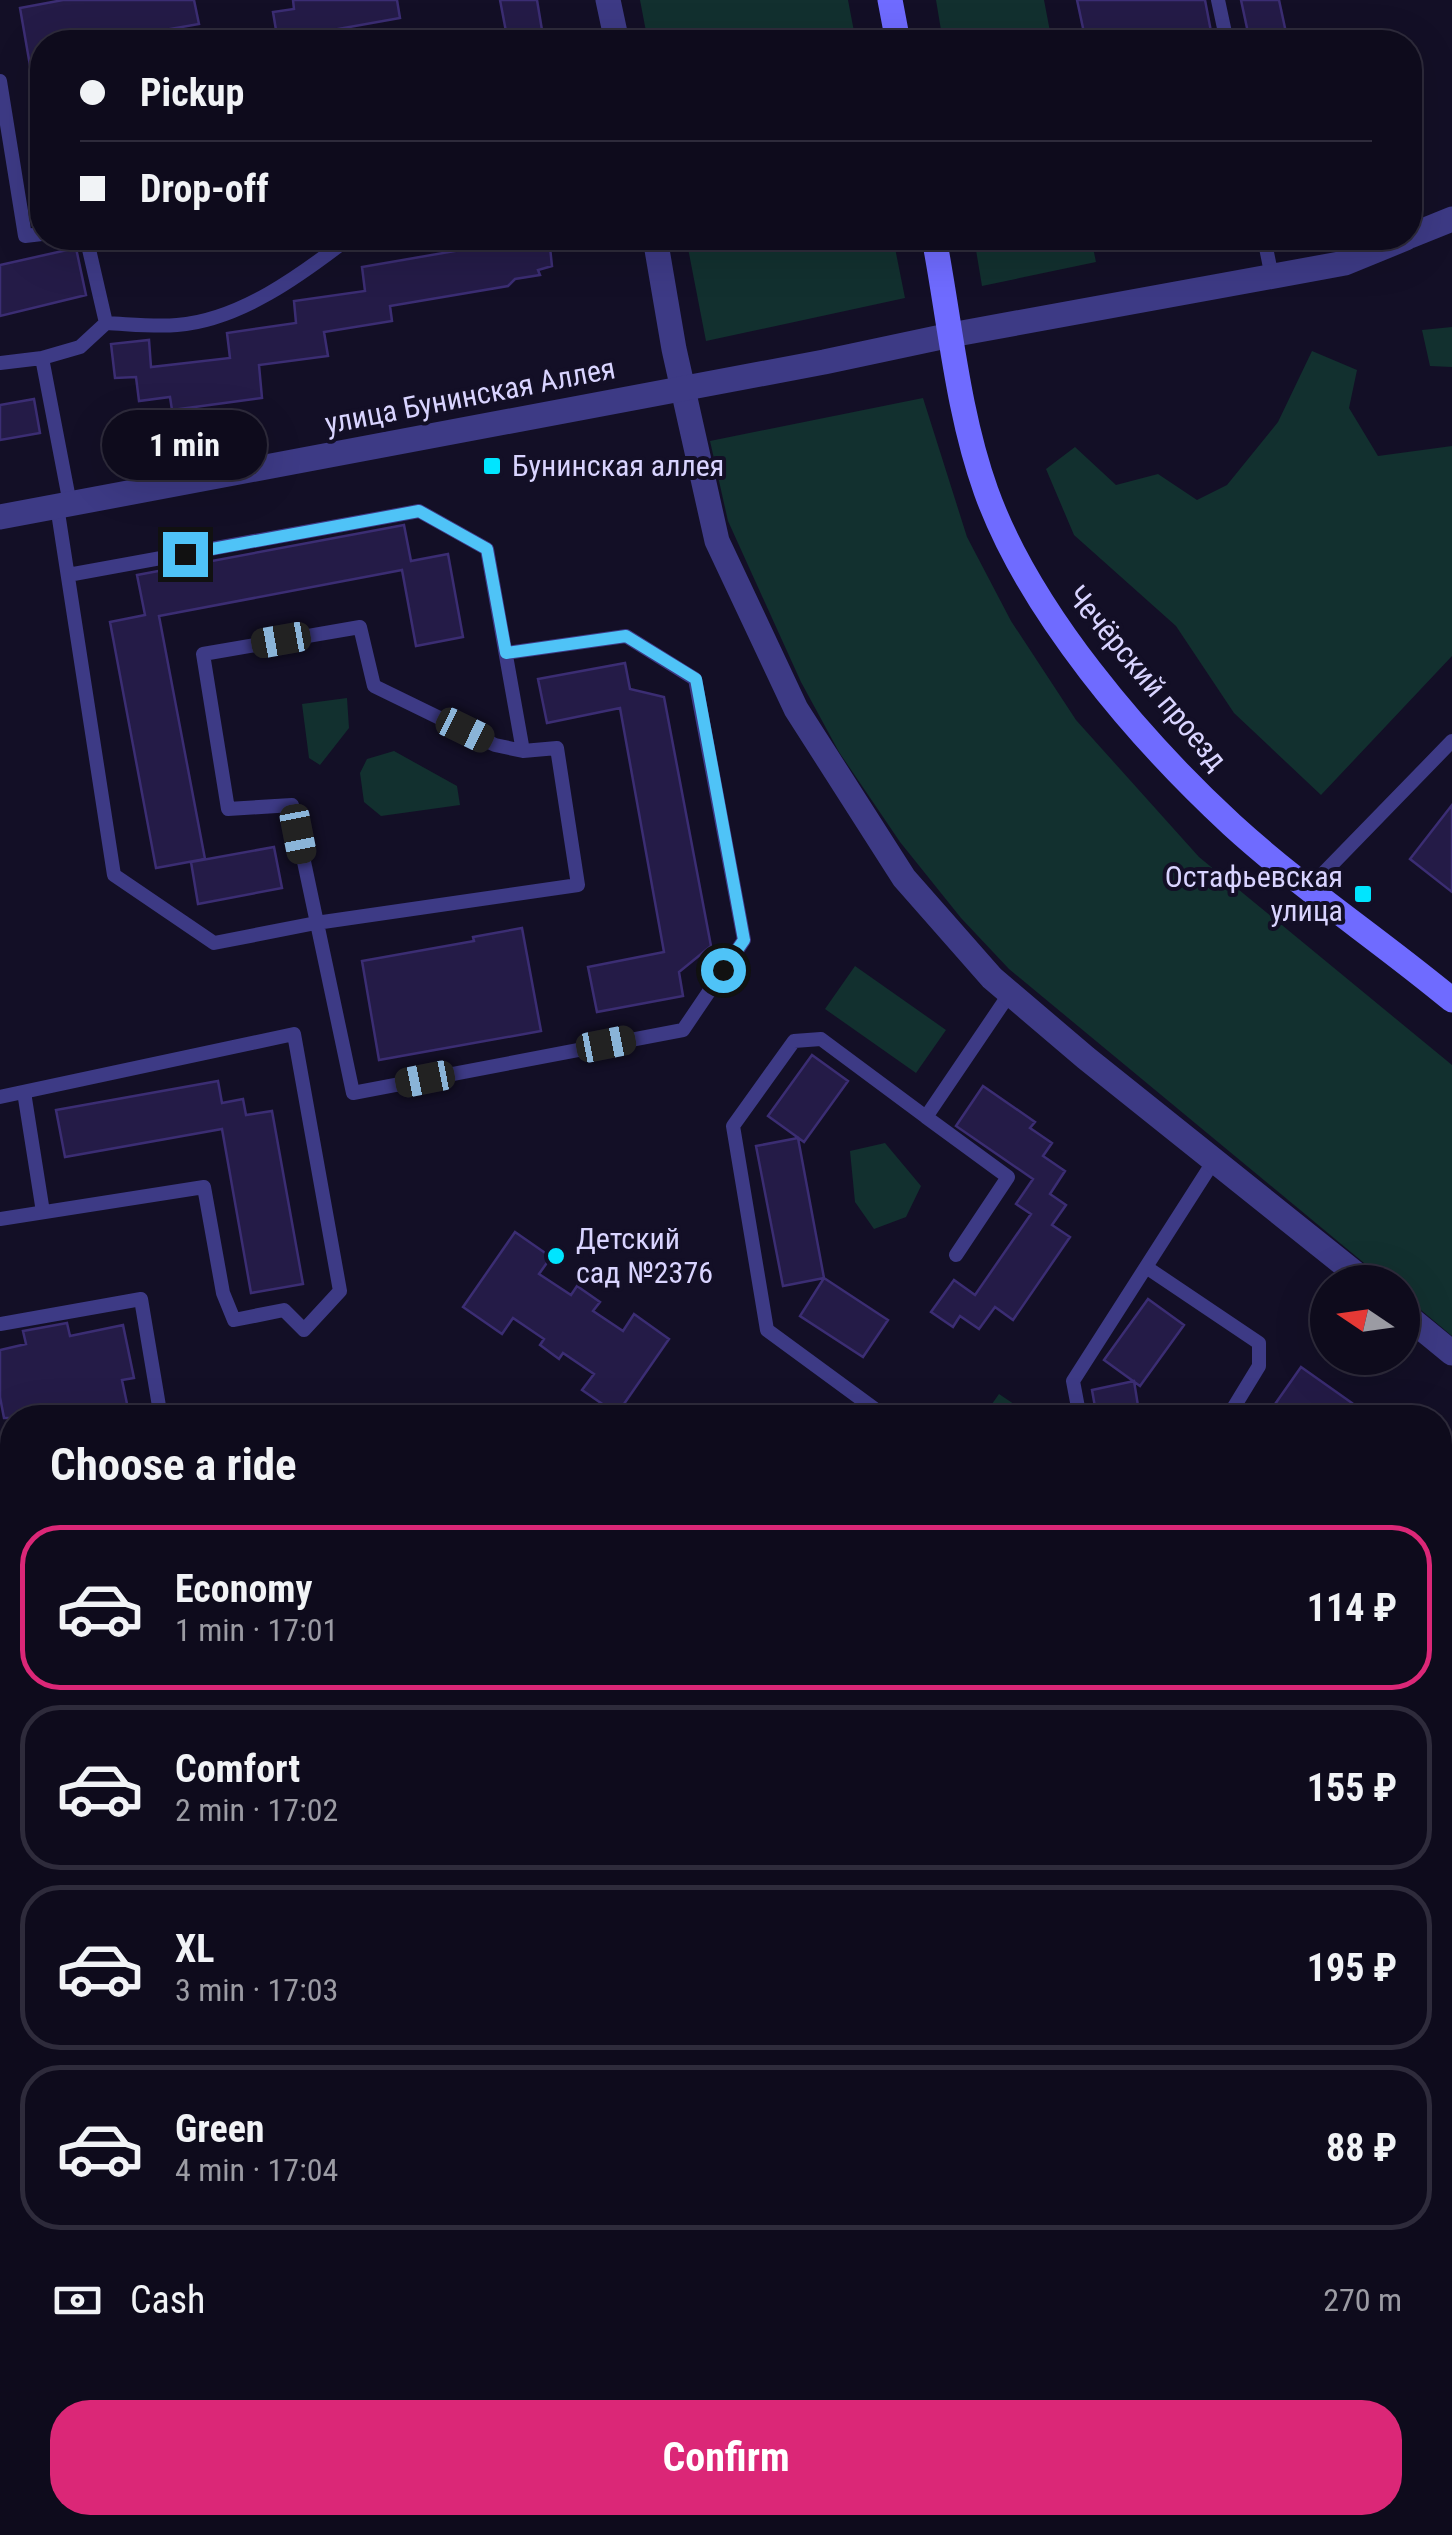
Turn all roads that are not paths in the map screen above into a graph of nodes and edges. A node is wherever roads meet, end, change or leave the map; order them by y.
1 (608, 0) edge
2 (890, 0) edge
3 (1218, 0) edge
4 (614, 30) edge
5 (901, 30) edge
6 (1224, 30) edge
7 (1, 91) edge
8 (1452, 218) edge
9 (1422, 231) edge
10 (30, 235) edge
11 (89, 250) edge
12 (334, 250) edge
13 (657, 250) edge
14 (939, 250) edge
15 (1266, 250) edge
16 (1359, 250) edge
17 (1272, 278) junction
18 (106, 323) junction
19 (951, 336) junction
20 (42, 358) junction
21 (0, 363) edge
22 (684, 388) junction
23 (63, 505) junction
24 (0, 517) edge
25 (68, 575) junction
26 (506, 653) junction
27 (1452, 741) edge
28 (523, 751) junction
29 (1308, 888) junction
30 (316, 924) junction
31 (1445, 990) edge
32 (1010, 993) junction
33 (24, 1092) junction
34 (0, 1096) edge
35 (926, 1117) junction
36 (1215, 1159) junction
37 (43, 1212) junction
38 (0, 1219) edge
39 (956, 1256) dead end
40 (1345, 1265) edge
41 (1146, 1266) junction
42 (0, 1324) edge
43 (1420, 1327) edge
44 (1452, 1353) edge
45 (160, 1405) edge
46 (869, 1405) edge
47 (1078, 1405) edge
48 (1236, 1405) edge

1 - 4 street
2 - 5 main road
3 - 6 lane
7 - 10 lane
8 - 9 street, улица Бунинская Аллея
11 - 18 lane
12 - 18 lane
13 - 22 street
14 - 19 main road, Чечёрский проезд
15 - 17 lane
16 - 17 street, улица Бунинская Аллея
17 - 19 street, улица Бунинская Аллея
18 - 20 lane
19 - 22 street, улица Бунинская Аллея
19 - 29 main road, Чечёрский проезд
20 - 21 lane
20 - 23 lane
22 - 23 street, улица Бунинская Аллея
22 - 32 street
23 - 24 street, улица Бунинская Аллея
23 - 25 lane
25 - 26 lane
25 - 30 lane
26 - 28 lane
26 - 30 lane
27 - 29 lane
28 - 30 lane
28 - 30 lane
29 - 31 main road, Чечёрский проезд
32 - 35 lane
32 - 36 street
33 - 34 lane
33 - 37 lane
33 - 37 lane
35 - 39 lane
35 - 46 lane
36 - 40 street
36 - 41 lane
37 - 38 lane
41 - 47 lane
41 - 48 lane
42 - 45 lane
43 - 44 street

